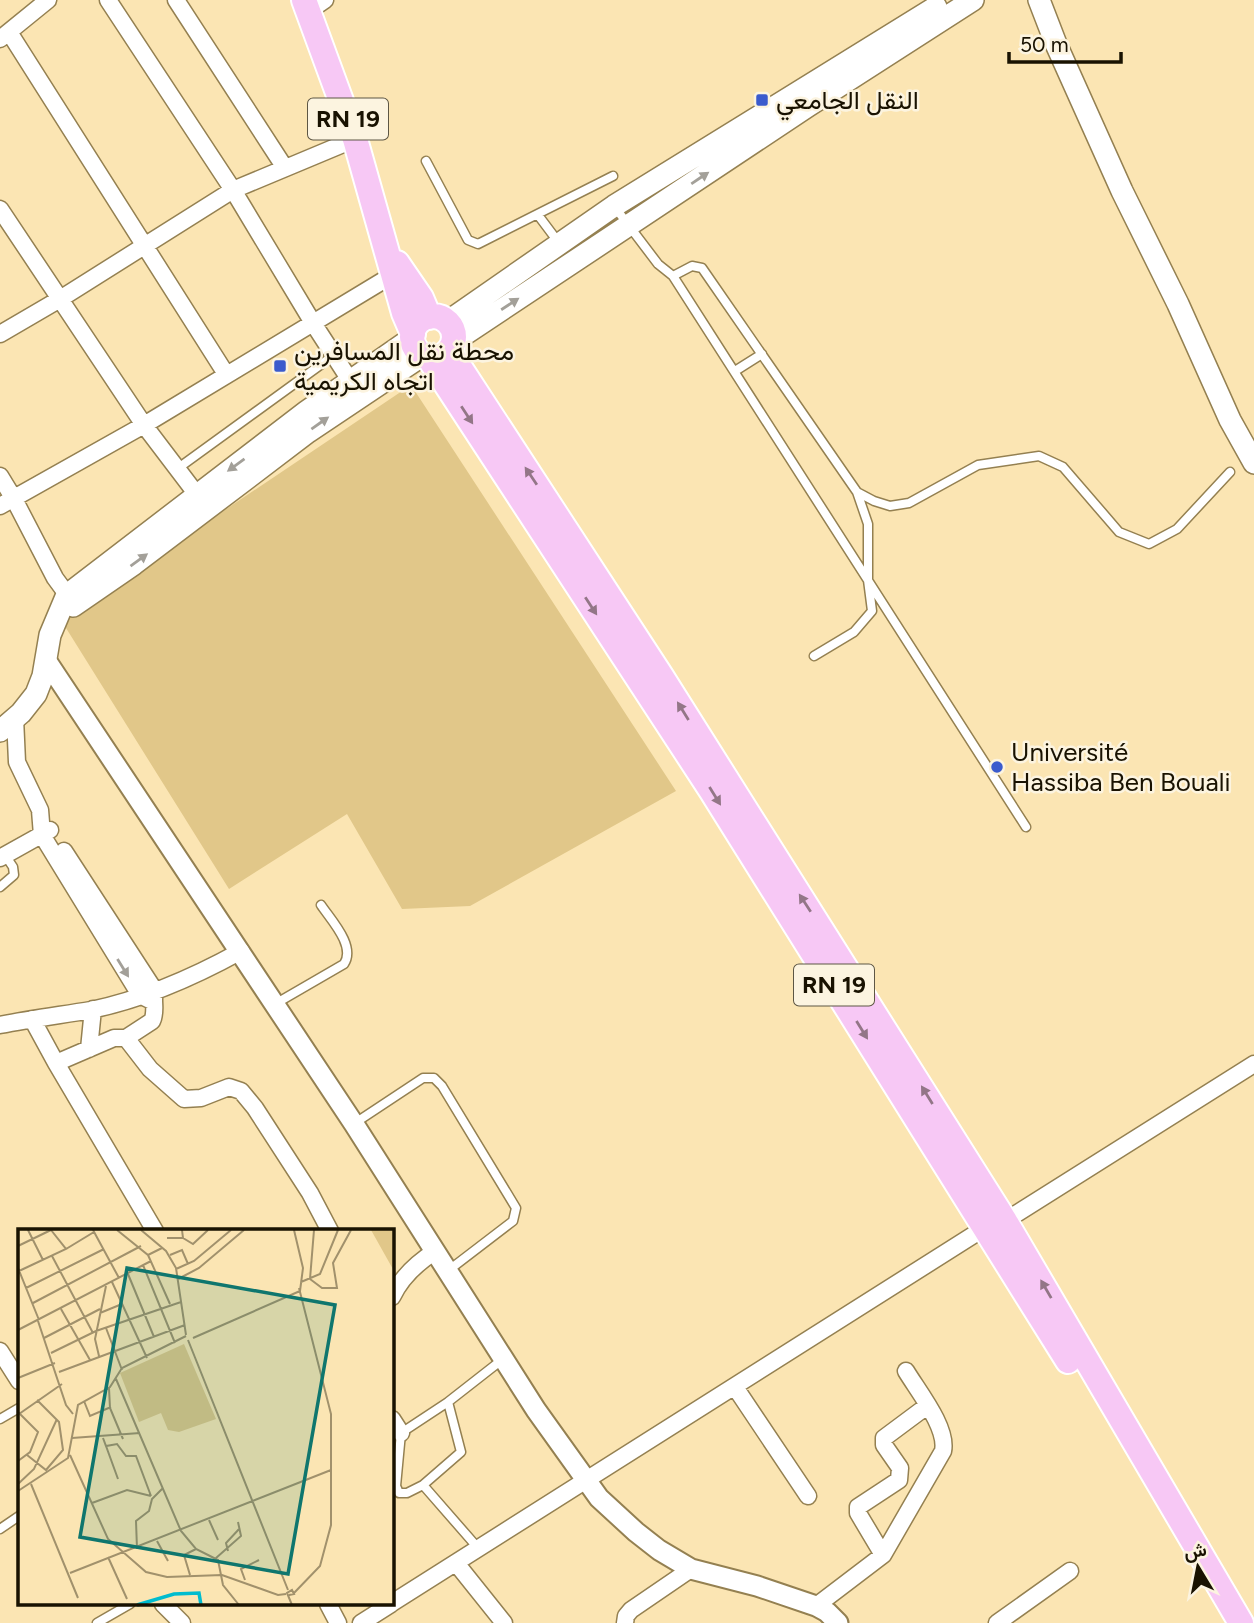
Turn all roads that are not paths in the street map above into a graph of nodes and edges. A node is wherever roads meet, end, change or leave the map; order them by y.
1 (48, 0) edge
2 (108, 0) edge
3 (176, 0) edge
4 (947, 0) edge
5 (973, 0) edge
6 (1039, 0) edge
7 (313, 4) edge
8 (4, 35) edge
9 (355, 139) junction
10 (426, 161) dead end
11 (285, 168) junction
12 (613, 176) dead end
13 (233, 190) junction
14 (614, 206) junction
15 (2, 215) edge
16 (538, 215) junction
17 (629, 226) junction
18 (384, 242) junction
19 (560, 244) junction
20 (145, 246) junction
21 (394, 274) junction
22 (673, 276) junction
23 (60, 299) junction
24 (313, 323) junction
25 (0, 334) edge
26 (432, 340) junction
27 (762, 354) junction
28 (334, 355) junction
29 (735, 371) junction
30 (226, 374) junction
31 (355, 388) junction
32 (144, 425) junction
33 (1253, 460) edge
34 (177, 469) junction
35 (1230, 472) dead end
36 (0, 476) edge
37 (857, 492) junction
38 (7, 502) edge
39 (202, 502) junction
40 (868, 580) junction
41 (68, 604) junction
42 (814, 656) dead end
43 (46, 660) junction
44 (8, 724) edge
45 (1026, 827) dead end
46 (45, 830) junction
47 (2, 857) edge
48 (0, 887) edge
49 (321, 905) dead end
50 (241, 951) junction
51 (149, 996) junction
52 (275, 1004) junction
53 (93, 1009) junction
54 (32, 1019) junction
55 (0, 1024) edge
56 (126, 1038) junction
57 (89, 1049) junction
58 (56, 1063) junction
59 (1254, 1064) edge
60 (354, 1124) junction
61 (996, 1224) junction
62 (154, 1229) edge
63 (329, 1229) edge
64 (434, 1252) junction
65 (446, 1271) junction
66 (394, 1293) edge
67 (0, 1351) edge
68 (503, 1359) junction
69 (906, 1371) dead end
70 (18, 1379) edge
71 (735, 1387) junction
72 (448, 1402) junction
73 (927, 1406) junction
74 (18, 1409) edge
75 (0, 1419) edge
76 (397, 1426) edge
77 (585, 1480) junction
78 (423, 1485) junction
79 (808, 1496) dead end
80 (18, 1517) edge
81 (0, 1529) edge
82 (478, 1548) junction
83 (883, 1555) junction
84 (456, 1563) junction
85 (691, 1569) junction
86 (1070, 1571) dead end
87 (394, 1601) edge
88 (127, 1606) edge
89 (165, 1606) edge
90 (329, 1606) edge
91 (386, 1606) edge
92 (816, 1606) junction
93 (97, 1623) edge
94 (182, 1623) edge
95 (338, 1623) edge
96 (361, 1623) edge
97 (504, 1623) edge
98 (625, 1623) edge
99 (838, 1623) edge
100 (997, 1623) edge
101 (1222, 1623) edge
102 (1241, 1623) edge

1 - 8 street
2 - 13 street
3 - 11 street
4 - 14 main road
17 -> 5 main road
6 - 33 main road
7 - 9 main road, RN 19
8 - 20 street
9 - 11 street
9 - 18 main road, RN 19
10 - 16 lane
11 - 13 street
12 - 16 lane
13 - 20 street
13 - 24 street
14 - 17 lane
14 - 19 main road
15 - 23 street
16 - 19 lane
17 - 22 lane
26 -> 17 main road
18 - 21 main road, RN 19
18 - 26 main road, RN 19
19 - 26 main road
20 - 23 street
20 - 30 street
21 - 24 street
21 - 26 main road, RN 19
22 - 27 lane
22 - 29 lane
23 - 25 street
23 - 32 street
24 - 28 street
24 - 30 street
26 - 31 main road
26 - 61 main road, RN 19
27 - 29 lane
27 - 37 lane
28 - 31 street
28 - 34 lane
29 - 40 lane
30 - 32 street
31 - 39 main road
32 - 34 street
32 - 38 street
34 - 39 street
35 - 37 lane
36 - 38 street
37 - 40 lane
38 - 41 street
39 - 41 main road
40 - 42 lane
40 - 45 lane
41 - 43 main road
43 - 44 main road
43 - 50 street
44 - 46 street
46 - 47 street
46 - 51 street
47 - 48 lane
49 - 52 lane
50 - 51 street
50 - 52 street
51 - 53 street
51 - 56 street
52 - 60 street
53 - 54 street
53 - 57 street
54 - 55 street
54 - 58 street
56 - 57 street
56 - 63 street
57 - 58 street
58 - 62 street
59 - 61 street
60 - 64 street
60 - 65 lane
61 - 71 street
61 - 101 main road, RN 19
102 -> 61 main road, RN 19
64 - 65 street
64 - 66 street
65 - 68 street
67 - 70 street
68 - 72 lane
68 - 77 street
69 - 73 street
71 - 77 street
71 - 79 street
72 - 76 lane
72 - 78 lane
73 - 83 street
73 - 83 street
74 - 75 lane
76 - 78 lane
77 - 82 street
77 - 85 street
78 - 82 lane
80 - 81 lane
82 - 84 street
83 - 92 street
84 - 87 street
84 - 97 street
85 - 92 street
85 - 98 street
86 - 100 street
88 - 93 lane
89 - 94 street
90 - 95 street
91 - 96 street
92 - 99 street

